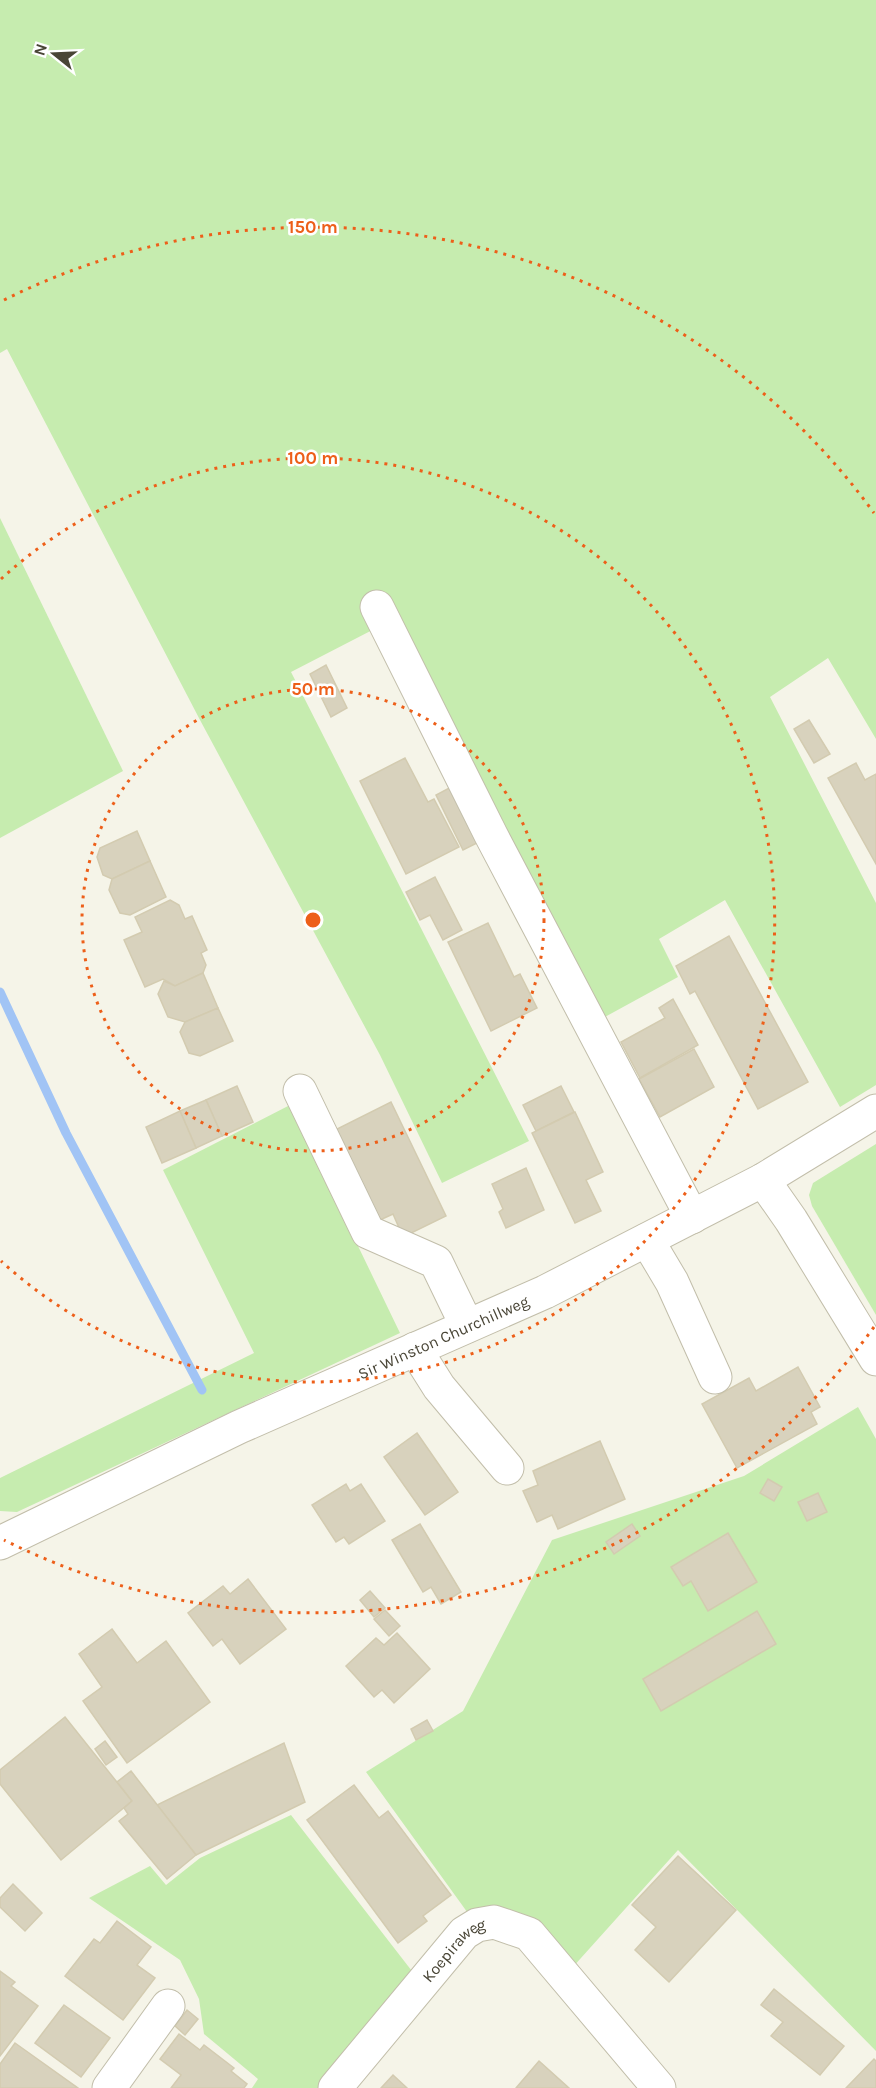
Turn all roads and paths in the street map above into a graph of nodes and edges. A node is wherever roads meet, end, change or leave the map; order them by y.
1 (377, 607) dead end
2 (300, 1091) dead end
3 (876, 1111) edge
4 (763, 1180) junction
5 (692, 1217) junction
6 (647, 1240) junction
7 (467, 1326) junction
8 (415, 1349) junction
9 (876, 1359) edge
10 (715, 1377) dead end
11 (507, 1468) dead end
12 (0, 1543) edge
13 (168, 2006) dead end
14 (109, 2088) edge
15 (335, 2088) edge
16 (658, 2088) edge

1 - 5 street
2 - 7 street
3 - 4 street, Sir Winston Churchillweg
4 - 5 street, Sir Winston Churchillweg
4 - 9 street
5 - 6 street, Sir Winston Churchillweg
6 - 7 street, Sir Winston Churchillweg
6 - 10 street
7 - 8 street, Sir Winston Churchillweg
8 - 11 street
8 - 12 street, Sir Winston Churchillweg
13 - 14 street
15 - 16 street, Koepiraweg

